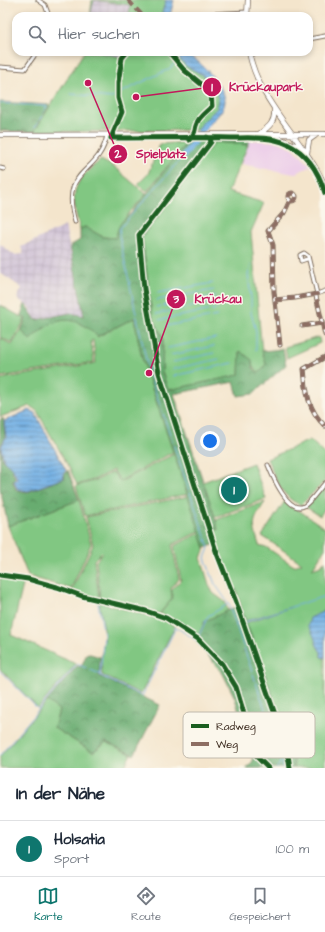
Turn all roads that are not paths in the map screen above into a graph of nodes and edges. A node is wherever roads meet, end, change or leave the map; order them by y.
1 (38, 0) edge
2 (248, 0) edge
3 (47, 12) edge
4 (247, 12) edge
5 (325, 36) edge
6 (313, 38) edge
7 (34, 56) edge
8 (251, 56) edge
9 (0, 67) edge
10 (274, 107) junction
11 (269, 134) junction
12 (293, 134) junction
13 (319, 134) junction
14 (325, 134) edge
15 (0, 135) edge
16 (107, 135) junction
17 (258, 135) junction
18 (303, 148) junction
19 (307, 153) junction
20 (325, 186) edge
21 (290, 200) dead end
22 (75, 222) dead end
23 (307, 259) dead end
24 (325, 291) edge
25 (317, 294) junction
26 (276, 300) junction
27 (322, 323) junction
28 (302, 326) dead end
29 (325, 335) edge
30 (280, 345) dead end
31 (325, 357) edge
32 (325, 426) edge
33 (268, 465) dead end
34 (325, 483) edge

1 - 3 street
2 - 4 main road
5 - 6 street
7 - 9 street
8 - 10 main road
10 - 12 main road
10 - 17 main road
11 - 12 main road
11 - 17 main road
11 - 18 main road
12 - 13 main road
12 - 18 main road
13 - 14 main road
13 - 19 main road
15 - 16 main road
16 - 17 main road
16 - 22 street
18 - 19 main road
19 - 20 main road
21 - 26 street
23 - 25 street
24 - 25 street
25 - 26 street
25 - 27 street
26 - 30 street
27 - 28 street
27 - 29 street
31 - 32 street
33 - 34 street

